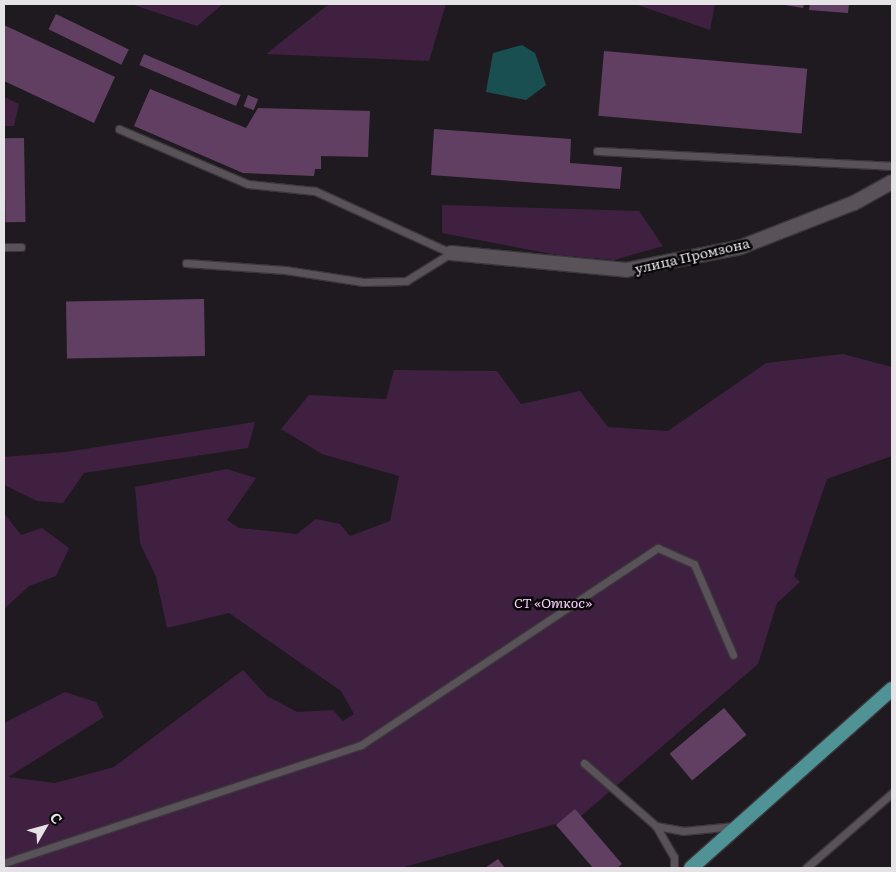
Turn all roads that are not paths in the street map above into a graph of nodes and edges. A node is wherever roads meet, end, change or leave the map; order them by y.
1 (119, 128) dead end
2 (597, 151) dead end
3 (892, 166) edge
4 (892, 182) edge
5 (4, 247) edge
6 (22, 247) dead end
7 (451, 254) junction
8 (186, 263) dead end
9 (733, 655) dead end
10 (892, 689) edge
11 (584, 763) dead end
12 (892, 793) edge
13 (739, 825) junction
14 (656, 826) junction
15 (4, 863) edge
16 (674, 868) edge
17 (691, 868) edge
18 (806, 868) edge

1 - 7 lane
2 - 3 lane
4 - 7 street, улица Промзона
5 - 6 lane
7 - 8 lane
9 - 15 lane
10 - 13 main road
11 - 14 lane
12 - 18 lane
13 - 14 lane
13 - 17 main road
14 - 16 lane

